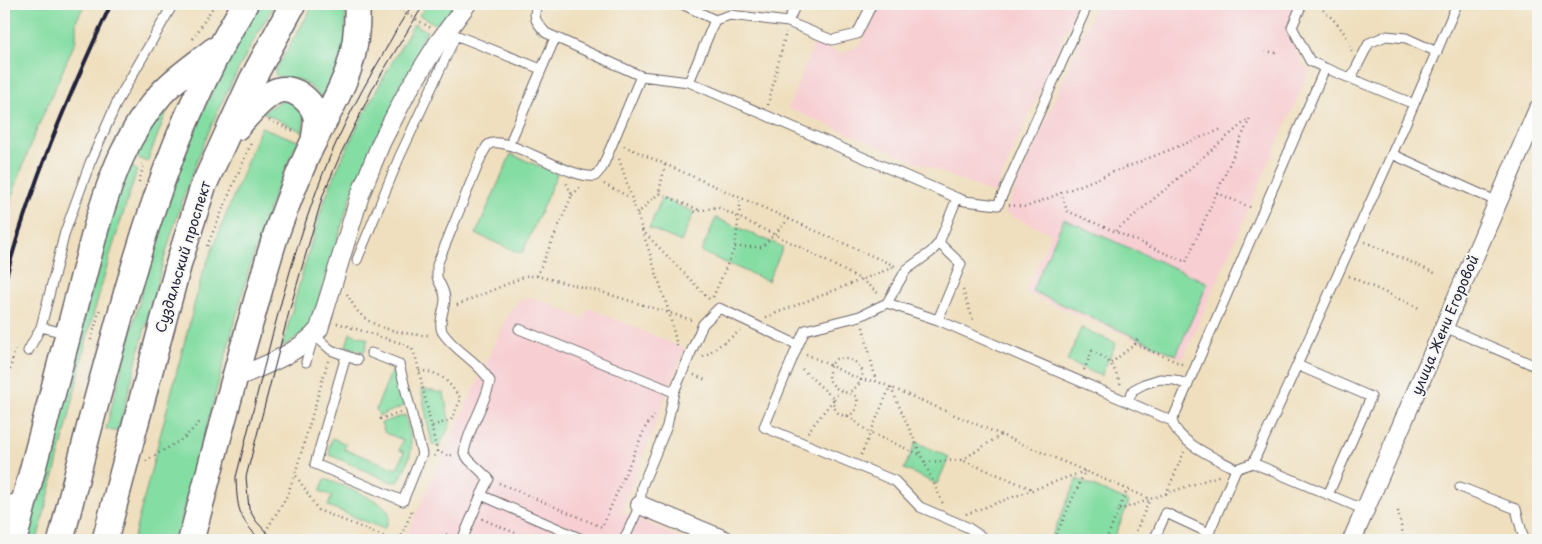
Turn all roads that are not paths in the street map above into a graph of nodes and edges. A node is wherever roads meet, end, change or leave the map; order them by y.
1 (173, 4) edge
2 (245, 4) edge
3 (293, 4) edge
4 (357, 4) edge
5 (467, 4) edge
6 (537, 4) edge
7 (682, 4) edge
8 (796, 4) edge
9 (872, 4) edge
10 (1088, 4) edge
11 (1302, 4) edge
12 (1457, 4) edge
13 (715, 20) junction
14 (788, 22) junction
15 (447, 37) junction
16 (555, 38) junction
17 (220, 45) junction
18 (1437, 52) junction
19 (1325, 68) junction
20 (541, 69) junction
21 (641, 76) junction
22 (1351, 78) junction
23 (689, 82) junction
24 (1414, 104) junction
25 (1538, 109) edge
26 (308, 137) junction
27 (512, 138) dead end
28 (222, 146) junction
29 (1392, 154) junction
30 (957, 198) junction
31 (1498, 202) junction
32 (939, 243) junction
33 (358, 260) dead end
34 (887, 303) junction
35 (938, 320) junction
36 (41, 327) junction
37 (1445, 327) junction
38 (519, 329) dead end
39 (316, 332) junction
40 (68, 334) junction
41 (798, 345) junction
42 (29, 348) road end
43 (371, 353) dead end
44 (346, 356) junction
45 (357, 360) dead end
46 (306, 362) dead end
47 (1297, 365) junction
48 (1538, 367) edge
49 (234, 378) junction
50 (1188, 386) junction
51 (674, 392) junction
52 (1128, 402) junction
53 (1172, 420) junction
54 (1253, 463) junction
55 (1236, 469) junction
56 (1460, 487) dead end
57 (481, 495) junction
58 (1328, 495) junction
59 (14, 502) edge
60 (640, 506) junction
61 (1365, 510) junction
62 (1207, 536) edge
63 (14, 540) edge
64 (62, 540) edge
65 (105, 540) edge
66 (191, 540) edge
67 (462, 540) edge
68 (584, 540) edge
69 (624, 540) edge
70 (725, 540) edge
71 (987, 540) edge
72 (1154, 540) edge
73 (1352, 540) edge
74 (1524, 540) edge

1 - 36 lane
2 - 17 main road
3 - 28 main road, Суздальский проспект
4 - 26 main road
5 - 15 street
6 - 16 lane
7 - 13 lane
8 - 14 lane
9 - 14 lane
10 - 30 lane
11 - 19 lane
12 - 18 lane
13 - 14 lane
13 - 23 lane
15 - 20 lane
15 - 33 lane
15 - 39 street
16 - 20 lane
16 - 21 lane
17 - 40 main road
17 - 64 main road
18 - 22 lane
18 - 24 lane
19 - 22 lane
19 - 50 lane
20 - 27 lane
21 - 23 lane
21 - 57 lane
22 - 24 lane
23 - 30 lane
24 - 29 lane
25 - 31 street, улица Жени Егоровой
26 - 28 main road
26 - 49 main road
28 - 65 main road, Суздальский проспект, bridge
29 - 31 lane
29 - 47 lane
30 - 32 lane
31 - 37 street, улица Жени Егоровой
32 - 34 lane
32 - 35 lane
34 - 35 lane
34 - 41 lane
35 - 52 lane
36 - 40 lane
36 - 42 lane
37 - 48 lane
37 - 61 street, улица Жени Егоровой
38 - 51 lane
39 - 44 lane
39 - 46 lane
39 - 49 street
40 - 59 main road
41 - 51 lane
41 - 71 lane
43 - 44 lane
44 - 45 lane
47 - 54 lane
47 - 58 lane
49 - 66 main road
50 - 52 lane
50 - 53 lane
51 - 60 lane
52 - 53 lane
53 - 55 lane
54 - 55 lane
54 - 58 lane
55 - 62 lane
56 - 74 lane
57 - 67 lane
57 - 68 lane
58 - 61 lane
59 - 63 main road
60 - 69 lane
60 - 70 street
61 - 73 street, улица Жени Егоровой
62 - 72 lane

